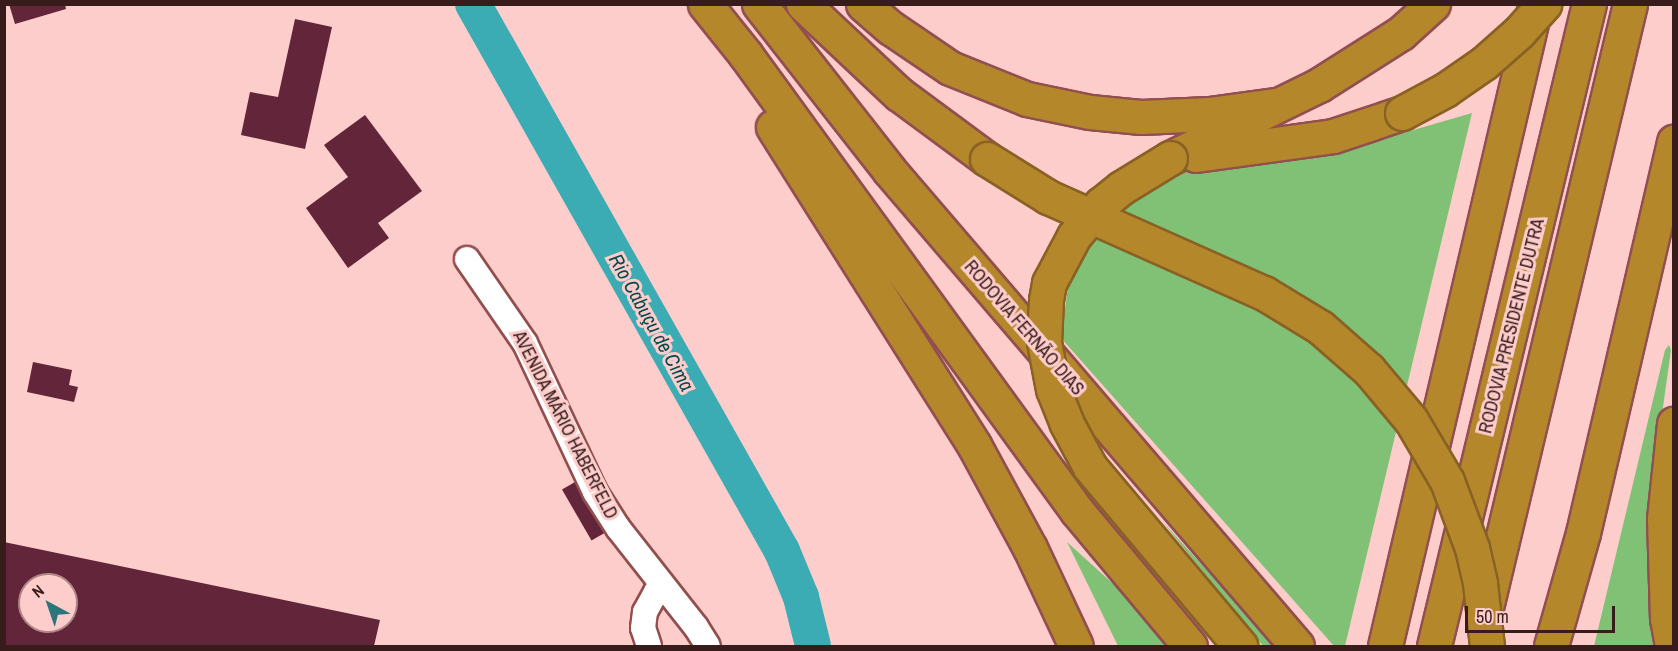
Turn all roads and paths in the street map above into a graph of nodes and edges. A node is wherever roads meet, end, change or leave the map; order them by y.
1 (700, 4) edge
2 (705, 4) edge
3 (759, 4) edge
4 (804, 4) edge
5 (863, 4) edge
6 (1433, 4) edge
7 (1535, 4) edge
8 (1544, 4) edge
9 (1589, 4) edge
10 (1630, 4) edge
11 (1276, 105) junction
12 (1674, 141) edge
13 (1170, 158) junction
14 (467, 259) dead end
15 (1674, 424) edge
16 (974, 444) junction
17 (1583, 533) junction
18 (664, 587) junction
19 (1386, 643) edge
20 (649, 646) edge
21 (708, 646) edge
22 (1076, 646) edge
23 (1097, 646) edge
24 (1190, 646) edge
25 (1240, 646) edge
26 (1297, 646) edge
27 (1434, 646) edge
28 (1476, 646) edge
29 (1487, 646) edge
30 (1551, 646) edge
31 (1571, 646) edge
32 (1672, 646) edge

1 - 16 highway
2 - 24 highway
3 - 26 highway, RODOVIA FERNÃO DIAS
4 - 29 highway, bridge
5 - 11 highway
6 - 11 highway
7 - 19 highway
8 - 13 highway, bridge
9 - 27 highway, RODOVIA PRESIDENTE DUTRA
10 - 28 highway
11 - 13 highway
12 - 17 highway
13 - 25 highway, bridge
14 - 18 street, AVENIDA MÁRIO HABERFELD
15 - 32 highway
16 - 22 highway
16 - 23 highway
17 - 30 highway
17 - 31 highway
18 - 20 street
18 - 21 street, AVENIDA MÁRIO HABERFELD

